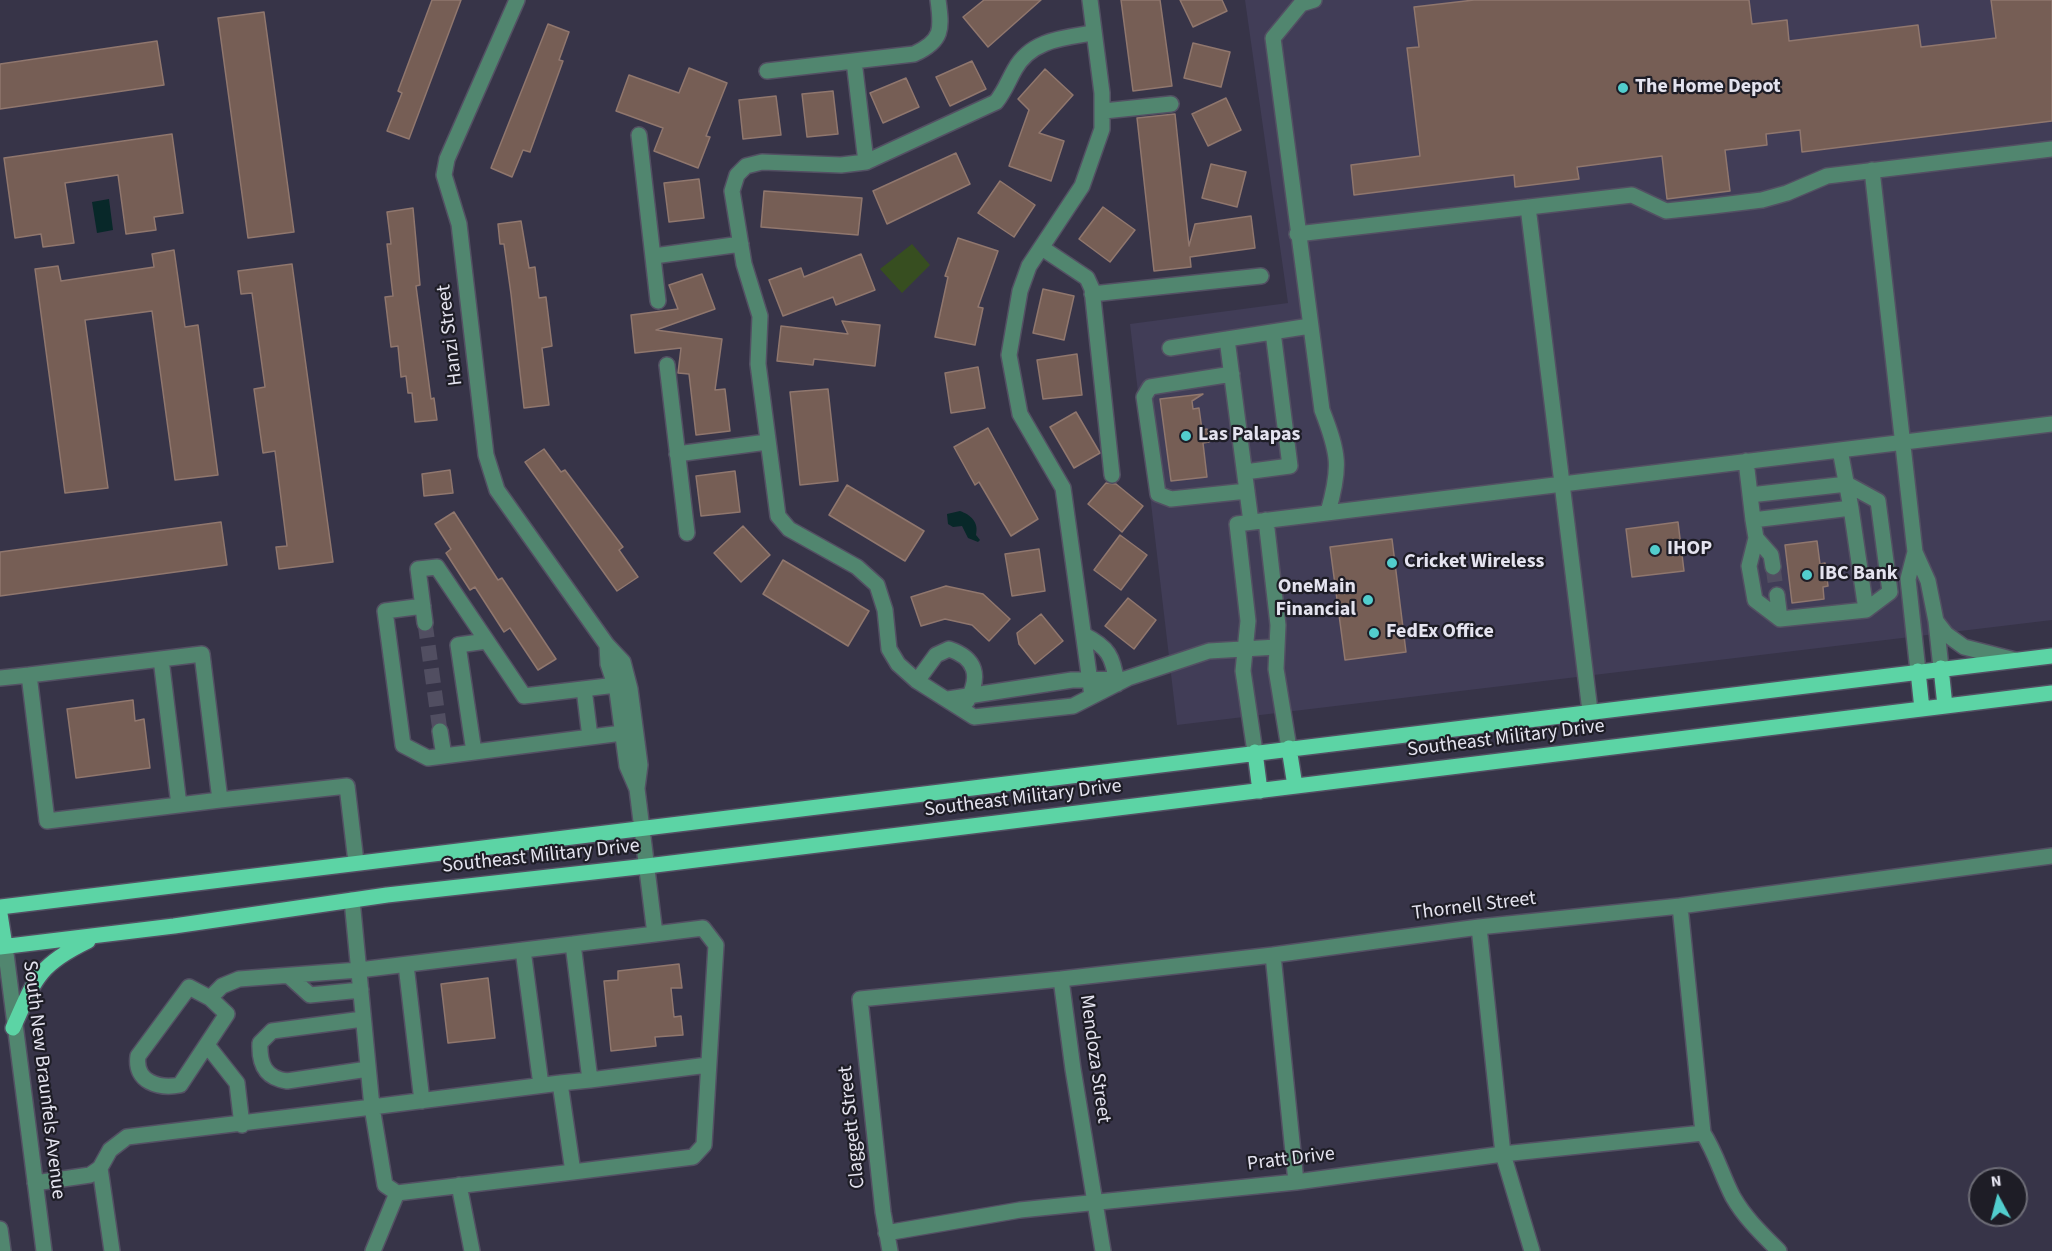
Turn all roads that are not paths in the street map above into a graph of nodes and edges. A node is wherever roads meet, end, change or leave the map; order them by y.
1 (517, 0) edge
2 (938, 0) edge
3 (1090, 0) edge
4 (1314, 0) edge
5 (1093, 33) junction
6 (854, 61) junction
7 (767, 71) dead end
8 (1171, 104) dead end
9 (1104, 111) junction
10 (639, 135) dead end
11 (2052, 149) edge
12 (866, 162) junction
13 (1872, 171) junction
14 (1528, 207) junction
15 (1298, 234) junction
16 (741, 244) junction
17 (1041, 248) junction
18 (654, 256) junction
19 (1261, 276) dead end
20 (1092, 294) junction
21 (658, 301) dead end
22 (1311, 326) junction
23 (1273, 332) junction
24 (1227, 339) junction
25 (1170, 348) dead end
26 (667, 365) dead end
27 (1232, 375) junction
28 (2052, 424) edge
29 (767, 442) junction
30 (1902, 442) junction
31 (1840, 450) junction
32 (677, 454) junction
33 (1746, 461) junction
34 (1245, 472) junction
35 (1112, 475) dead end
36 (1562, 484) junction
37 (1847, 484) junction
38 (1247, 491) junction
39 (1750, 495) junction
40 (1851, 508) junction
41 (1328, 512) junction
42 (1753, 520) junction
43 (1259, 521) junction
44 (687, 533) dead end
45 (1756, 538) junction
46 (1915, 552) junction
47 (1773, 567) tunnel mouth
48 (1777, 596) tunnel mouth
49 (423, 606) junction
50 (1866, 610) junction
51 (1780, 619) junction
52 (1936, 621) junction
53 (425, 623) tunnel mouth
54 (1084, 635) junction
55 (487, 641) junction
56 (606, 645) junction
57 (1277, 647) junction
58 (1245, 649) junction
59 (2052, 656) edge
60 (161, 659) junction
61 (2015, 660) junction
62 (1941, 668) junction
63 (1918, 671) junction
64 (29, 675) junction
65 (0, 678) edge
66 (1089, 680) junction
67 (1120, 680) junction
68 (917, 681) junction
69 (616, 685) junction
70 (584, 689) junction
71 (2052, 693) edge
72 (971, 694) junction
73 (1092, 696) junction
74 (948, 699) junction
75 (1945, 706) junction
76 (962, 709) junction
77 (1922, 709) junction
78 (1590, 711) junction
79 (440, 731) tunnel mouth
80 (622, 733) junction
81 (590, 737) junction
82 (1289, 748) junction
83 (474, 752) junction
84 (1255, 752) junction
85 (444, 756) junction
86 (1294, 786) junction
87 (637, 789) junction
88 (1260, 790) junction
89 (220, 800) junction
90 (179, 805) junction
91 (642, 826) junction
92 (2052, 856) edge
93 (356, 862) junction
94 (647, 866) junction
95 (352, 900) junction
96 (1680, 906) junction
97 (0, 907) edge
98 (0, 914) edge
99 (1479, 927) junction
100 (655, 933) junction
101 (100, 935) junction
102 (573, 944) junction
103 (2, 946) edge
104 (523, 950) junction
105 (1273, 955) junction
106 (406, 965) junction
107 (359, 970) junction
108 (289, 976) junction
109 (1061, 979) junction
110 (361, 990) junction
111 (210, 998) junction
112 (860, 999) joint
113 (363, 1018) junction
114 (13, 1028) junction
115 (207, 1045) junction
116 (708, 1065) junction
117 (368, 1069) junction
118 (590, 1080) junction
119 (560, 1083) junction
120 (541, 1085) junction
121 (422, 1101) junction
122 (372, 1107) junction
123 (242, 1125) junction
124 (1703, 1133) junction
125 (1503, 1154) junction
126 (100, 1168) junction
127 (573, 1172) junction
128 (1296, 1182) junction
129 (35, 1183) junction
130 (459, 1185) junction
131 (397, 1193) junction
132 (1094, 1202) junction
133 (0, 1229) edge
134 (886, 1233) junction
135 (3, 1251) edge
136 (44, 1251) edge
137 (112, 1251) edge
138 (373, 1251) edge
139 (472, 1251) edge
140 (890, 1251) edge
141 (1102, 1251) edge
142 (1532, 1251) edge
143 (1779, 1251) edge

1 - 56 street, Hanzi Street
2 - 6 street
3 - 5 street
4 - 15 street
5 - 9 street
5 - 12 street
6 - 7 street
6 - 12 street
8 - 9 street
9 - 17 street
10 - 18 street
11 - 13 street
12 - 16 street
13 - 14 street
13 - 30 street
14 - 15 street
14 - 36 street
15 - 22 street
16 - 18 street
16 - 29 street
17 - 20 street
17 - 54 street
18 - 21 street
19 - 20 street
20 - 35 street
22 - 23 street
22 - 41 street
23 - 24 street
23 - 34 street
24 - 25 street
24 - 27 street
26 - 32 street
27 - 34 street
27 - 38 street
28 - 30 street
29 - 32 street
29 - 68 street
30 - 31 street
30 - 46 street
31 - 33 street
31 - 37 street
32 - 44 street
33 - 36 street
33 - 39 street
34 - 38 street
36 - 41 street
36 - 78 street
37 - 39 street
37 - 40 street
37 - 50 street
38 - 43 street
39 - 42 street
40 - 42 street
40 - 50 street
41 - 43 street
42 - 45 street
43 - 57 street
43 - 58 street
45 - 47 street
45 - 51 street
46 - 52 street
46 - 63 street
48 - 51 street
49 - 53 street
49 - 55 street
49 - 85 street
50 - 51 street
52 - 61 street
52 - 62 street
54 - 66 street
54 - 67 street
55 - 70 street
55 - 83 street
56 - 69 street, Hanzi Street
56 - 87 street, Hanzi Street
57 - 58 street
57 - 82 street
58 - 67 street
58 - 84 street
59 - 61 main road, Southeast Military Drive
60 - 64 street
60 - 89 street
60 - 90 street
61 - 62 main road, Southeast Military Drive
62 - 63 main road, Southeast Military Drive
62 - 75 main road
63 - 77 main road
63 - 78 main road, Southeast Military Drive
64 - 65 street
64 - 90 street
66 - 67 street
66 - 72 street
66 - 73 street
67 - 73 street
68 - 72 street
68 - 74 street
69 - 70 street
69 - 80 street, Hanzi Street
70 - 81 street
71 - 75 main road, Southeast Military Drive
72 - 74 street
72 - 76 street
73 - 76 street
74 - 76 street
75 - 77 main road, Southeast Military Drive
77 - 86 main road, Southeast Military Drive
78 - 82 main road, Southeast Military Drive
79 - 85 street
80 - 81 street
80 - 87 street, Hanzi Street
81 - 83 street
82 - 84 main road, Southeast Military Drive
82 - 86 main road
83 - 85 street
84 - 88 main road
84 - 91 main road, Southeast Military Drive
86 - 88 main road, Southeast Military Drive
87 - 91 street, Hanzi Street
88 - 94 main road, Southeast Military Drive
89 - 90 street
89 - 93 street
91 - 93 main road, Southeast Military Drive
91 - 94 street, Hanzi Street
92 - 96 street, Thornell Street
93 - 97 main road, Southeast Military Drive
94 - 95 main road, Southeast Military Drive
94 - 100 street, Hanzi Street
95 - 101 main road, Southeast Military Drive
95 - 107 street
96 - 99 street, Thornell Street
96 - 124 street
98 - 103 main road, South New Braunfels Avenue
99 - 105 street, Thornell Street
99 - 125 street
100 - 102 street
100 - 116 street
101 - 103 main road, Southeast Military Drive
101 - 114 main road
102 - 104 street
102 - 118 street
103 - 114 street, South New Braunfels Avenue
104 - 106 street
104 - 120 street
105 - 109 street, Thornell Street
105 - 128 street
106 - 107 street
106 - 121 street
107 - 108 street
107 - 110 street
108 - 110 street
108 - 111 street
109 - 112 street, Mendoza Street
109 - 132 street, Mendoza Street
110 - 113 street
111 - 115 street
111 - 115 street
112 - 134 street, Claggett Street
113 - 117 street
113 - 117 street
114 - 129 street, South New Braunfels Avenue
115 - 123 street
116 - 118 street
116 - 127 street
117 - 122 street
118 - 119 street
119 - 120 street
119 - 127 street
120 - 121 street
121 - 122 street
122 - 123 street
122 - 131 street
123 - 126 street
124 - 125 street, Pratt Drive
124 - 143 street
125 - 128 street, Pratt Drive
125 - 142 street
126 - 129 street
126 - 137 street
127 - 130 street
128 - 132 street, Pratt Drive
129 - 136 street, South New Braunfels Avenue
130 - 131 street
130 - 139 street
131 - 138 street
132 - 134 street, Pratt Drive
132 - 141 street, Mendoza Street
133 - 135 street
134 - 140 street, Claggett Street

